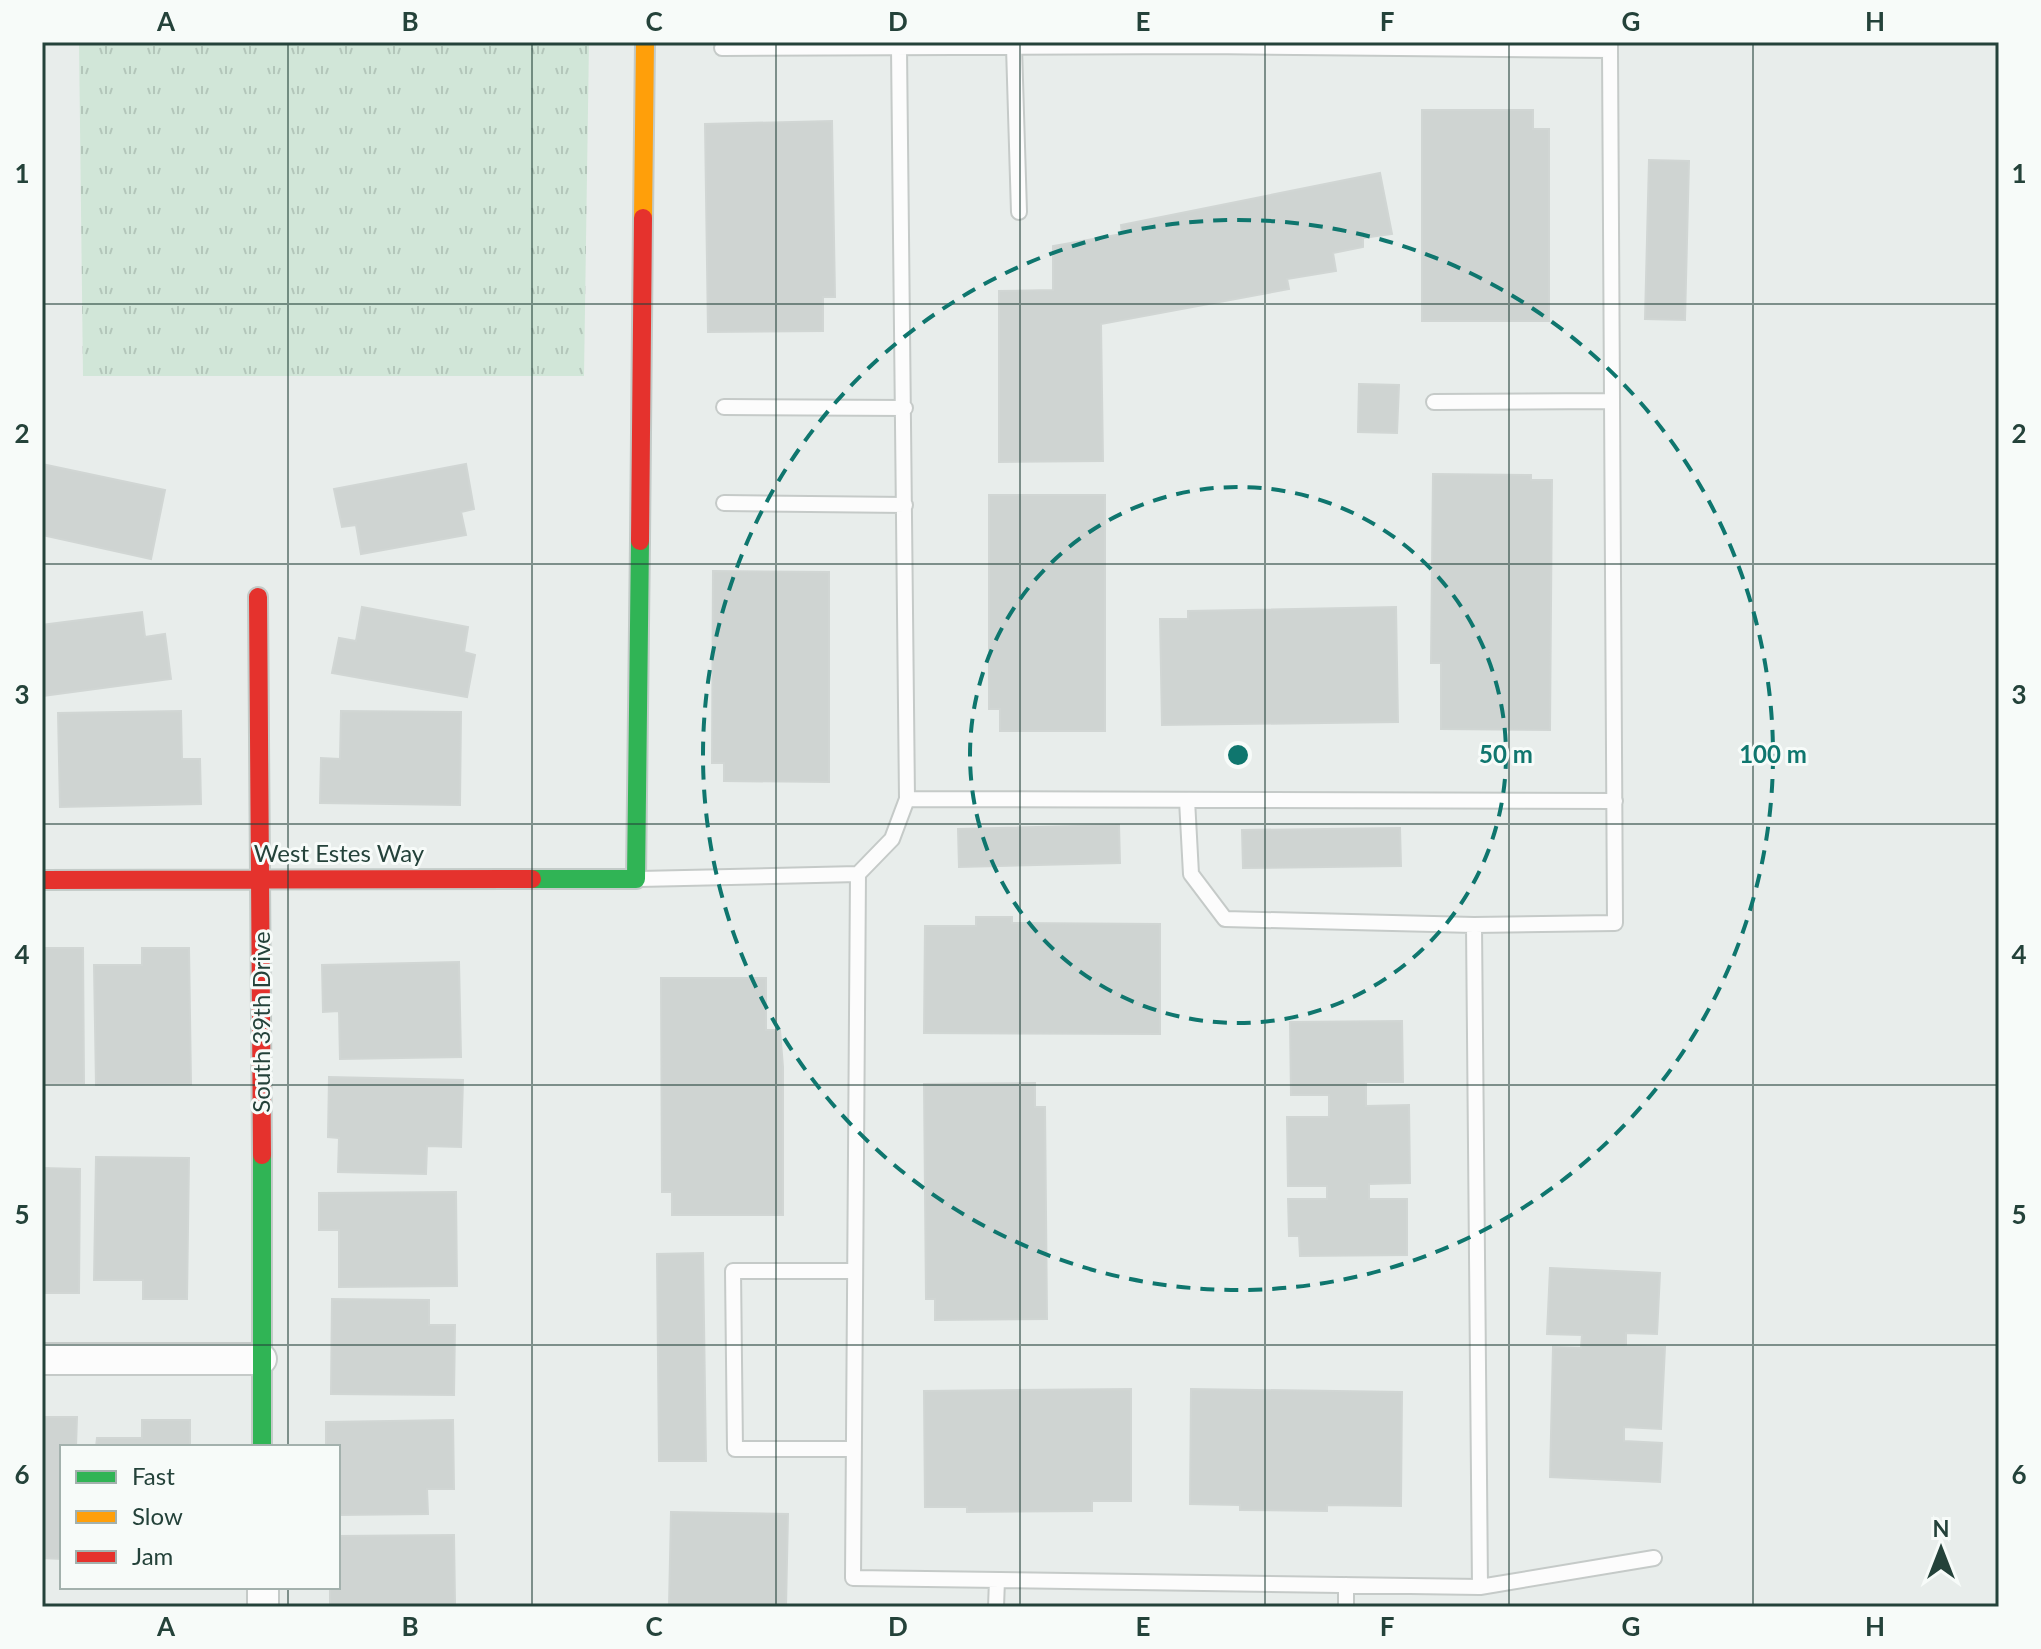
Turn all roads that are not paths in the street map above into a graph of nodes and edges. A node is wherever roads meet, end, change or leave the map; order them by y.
1 (645, 42) edge
2 (1206, 44) edge
3 (1610, 46) edge
4 (1014, 47) junction
5 (722, 48) dead end
6 (899, 48) junction
7 (1019, 212) dead end
8 (1612, 401) junction
9 (1434, 402) dead end
10 (724, 407) dead end
11 (905, 408) junction
12 (724, 503) dead end
13 (905, 505) junction
14 (258, 597) dead end
15 (907, 799) junction
16 (1187, 800) junction
17 (1615, 801) junction
18 (858, 874) junction
19 (262, 878) junction
20 (636, 879) junction
21 (42, 880) edge
22 (1474, 925) junction
23 (855, 1271) junction
24 (42, 1359) edge
25 (261, 1359) junction
26 (262, 1445) edge
27 (854, 1449) junction
28 (1654, 1558) dead end
29 (997, 1580) junction
30 (1346, 1585) junction
31 (1480, 1587) junction
32 (996, 1607) edge
33 (1346, 1607) edge

1 - 20 street
2 - 3 lane
2 - 4 lane
3 - 8 lane
4 - 6 lane
4 - 7 lane
5 - 6 lane
6 - 11 lane
8 - 9 lane
8 - 17 lane
10 - 11 lane
11 - 13 lane
12 - 13 lane
13 - 15 lane
14 - 19 street, South 39th Drive
15 - 16 lane
15 - 18 lane
16 - 17 lane
16 - 22 lane
17 - 22 lane
18 - 20 lane
18 - 23 lane
19 - 20 street, West Estes Way
19 - 21 street, West Estes Way
19 - 25 street, South 39th Drive
22 - 31 lane
23 - 27 lane
23 - 27 lane
24 - 25 street
25 - 26 street, South 39th Drive
27 - 29 lane
28 - 31 lane
29 - 30 lane
29 - 32 lane
30 - 31 lane
30 - 33 lane

